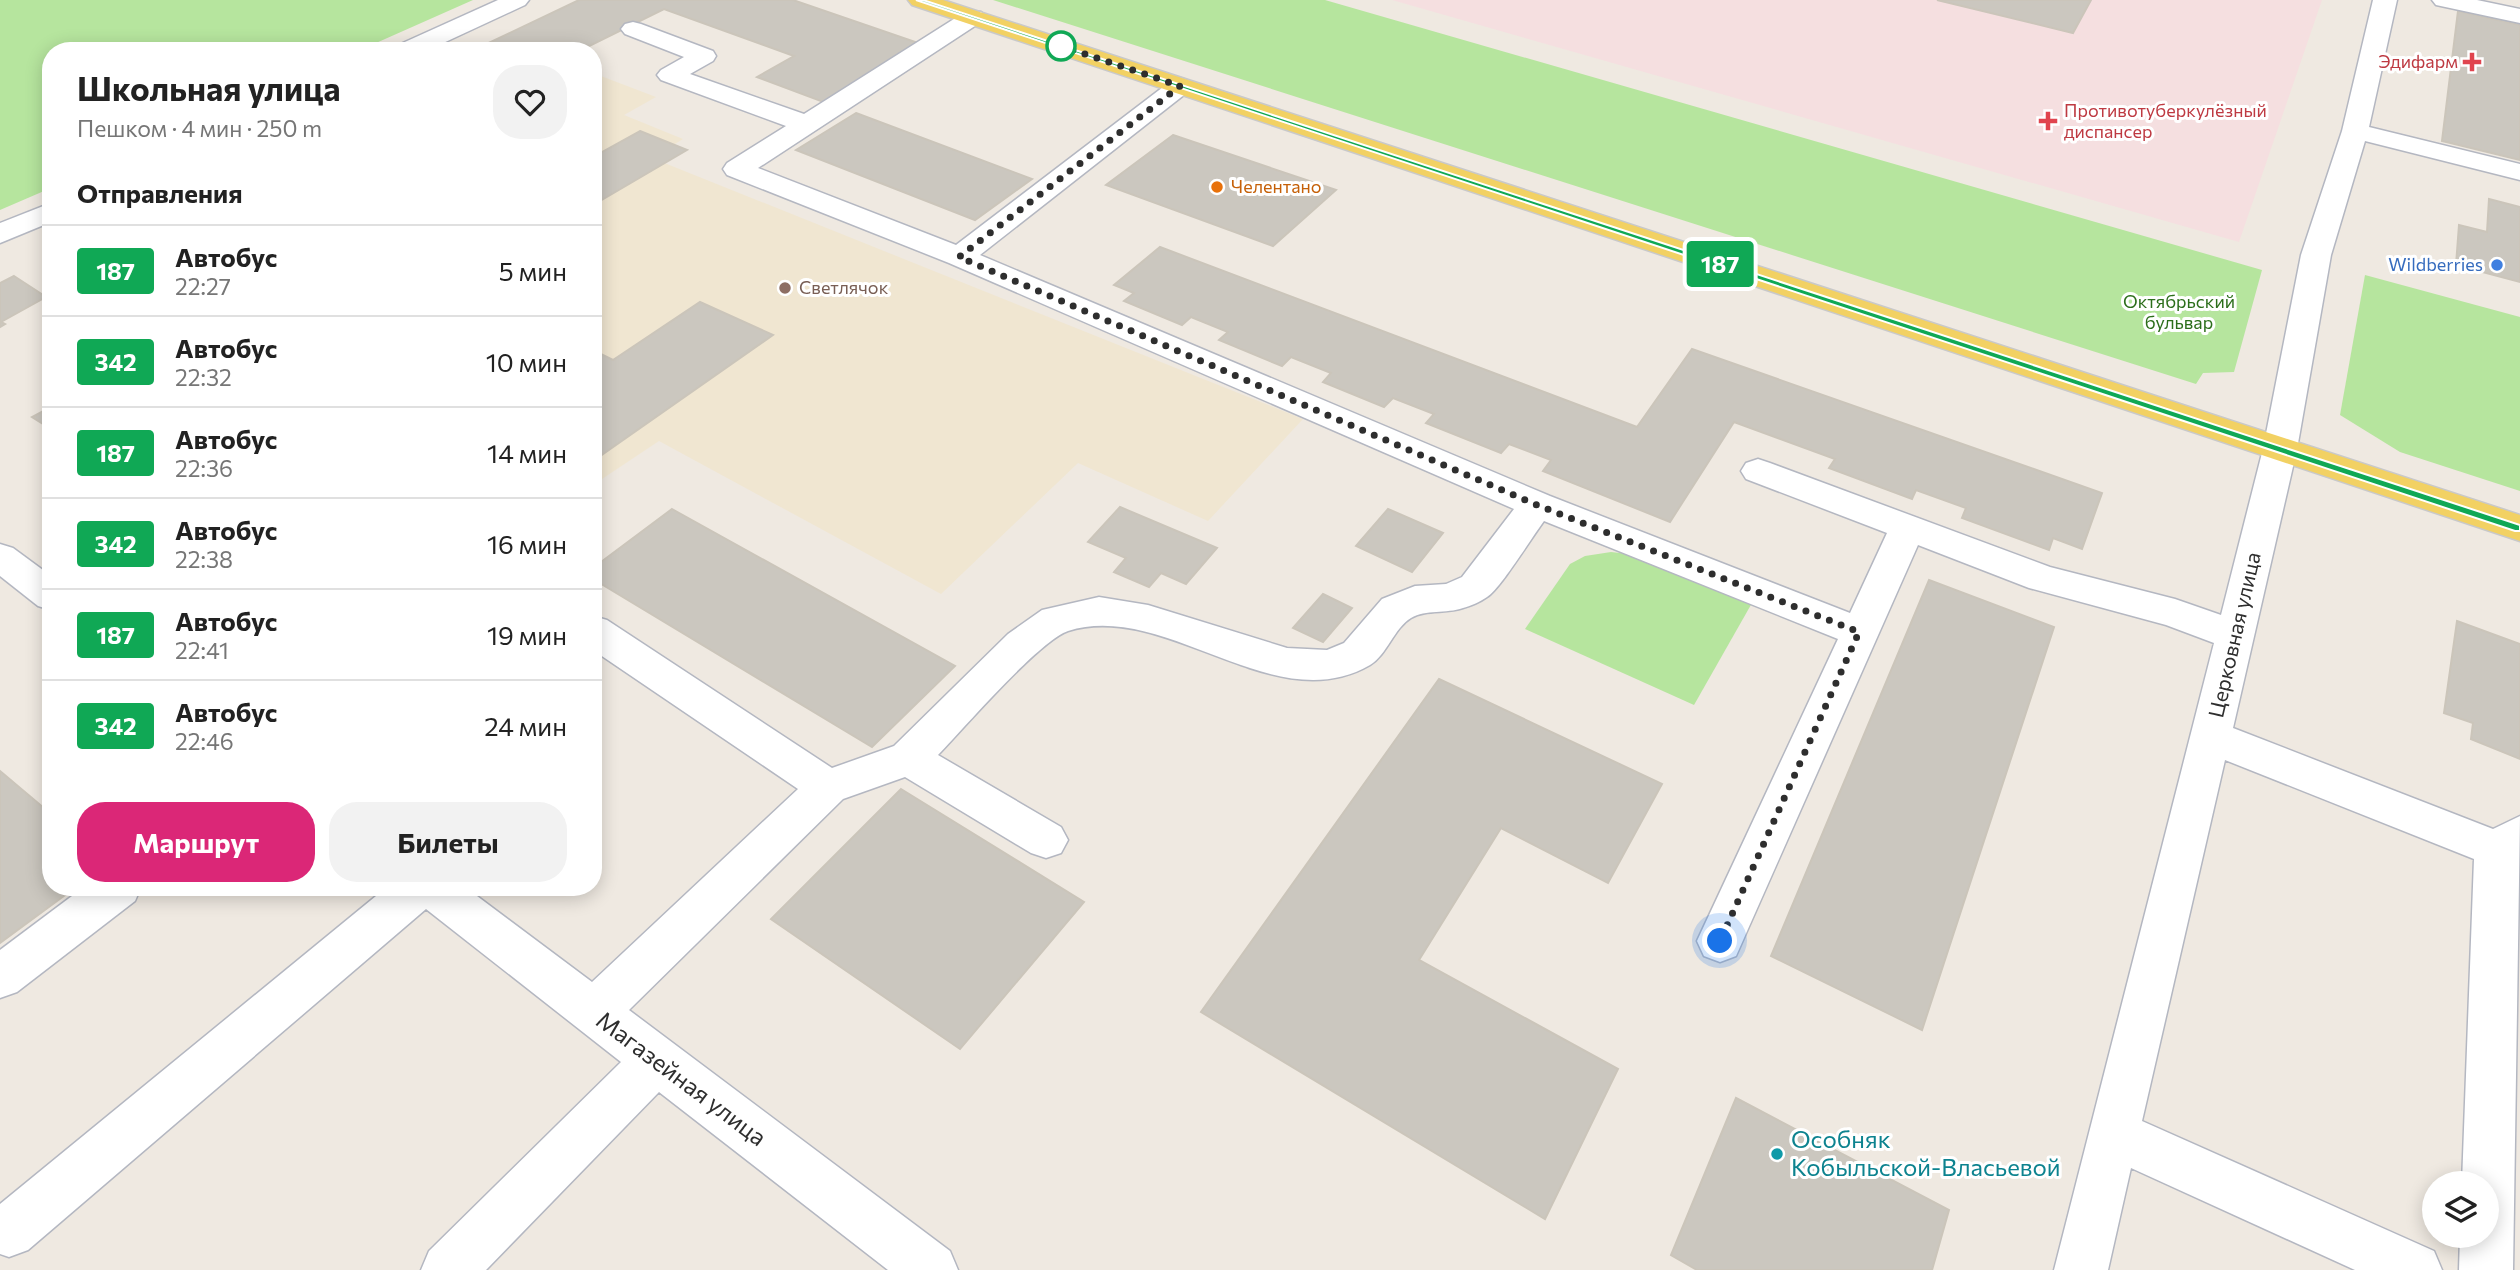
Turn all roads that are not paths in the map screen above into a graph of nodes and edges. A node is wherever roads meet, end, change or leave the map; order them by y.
1 (517, 0) edge
2 (920, 0) edge
3 (2385, 0) edge
4 (2444, 0) edge
5 (2520, 16) edge
6 (973, 17) junction
7 (632, 29) dead end
8 (425, 42) edge
9 (1180, 86) junction
10 (807, 124) junction
11 (2355, 131) junction
12 (2520, 172) edge
13 (42, 215) edge
14 (0, 234) edge
15 (959, 257) junction
16 (2280, 449) junction
17 (1758, 471) dead end
18 (1537, 505) junction
19 (1907, 528) junction
20 (2520, 528) edge
21 (0, 557) edge
22 (42, 583) edge
23 (1859, 632) junction
24 (602, 636) edge
25 (2235, 636) junction
26 (2211, 737) junction
27 (909, 758) junction
28 (828, 788) junction
29 (1046, 840) dead end
30 (2508, 841) edge
31 (107, 896) edge
32 (409, 896) edge
33 (443, 896) edge
34 (1720, 941) dead end
35 (0, 977) edge
36 (594, 1012) junction
37 (657, 1060) junction
38 (2114, 1134) junction
39 (9, 1231) dead end
40 (448, 1270) edge
41 (931, 1270) edge
42 (2081, 1270) edge
43 (2415, 1270) edge
44 (2486, 1270) edge

1 - 8 street
2 - 6 main road
3 - 11 street, Церковная улица
4 - 5 street
6 - 9 main road
6 - 10 street
7 - 10 street
9 - 15 street
9 - 16 main road
10 - 15 street
11 - 12 street
11 - 16 street, Церковная улица
13 - 14 street
15 - 18 street
16 - 20 main road
16 - 25 street, Церковная улица
17 - 19 street
18 - 23 street
18 - 27 street
19 - 23 street
19 - 25 street
21 - 22 street
23 - 34 street
24 - 28 street
25 - 26 street, Церковная улица
26 - 30 street
26 - 38 street, Церковная улица
27 - 28 street
27 - 29 street
28 - 36 street
30 - 44 street
31 - 35 street
32 - 39 street
33 - 36 street, Магазейная улица
36 - 37 street, Магазейная улица
37 - 40 street
37 - 41 street, Магазейная улица
38 - 42 street, Церковная улица
38 - 43 street

